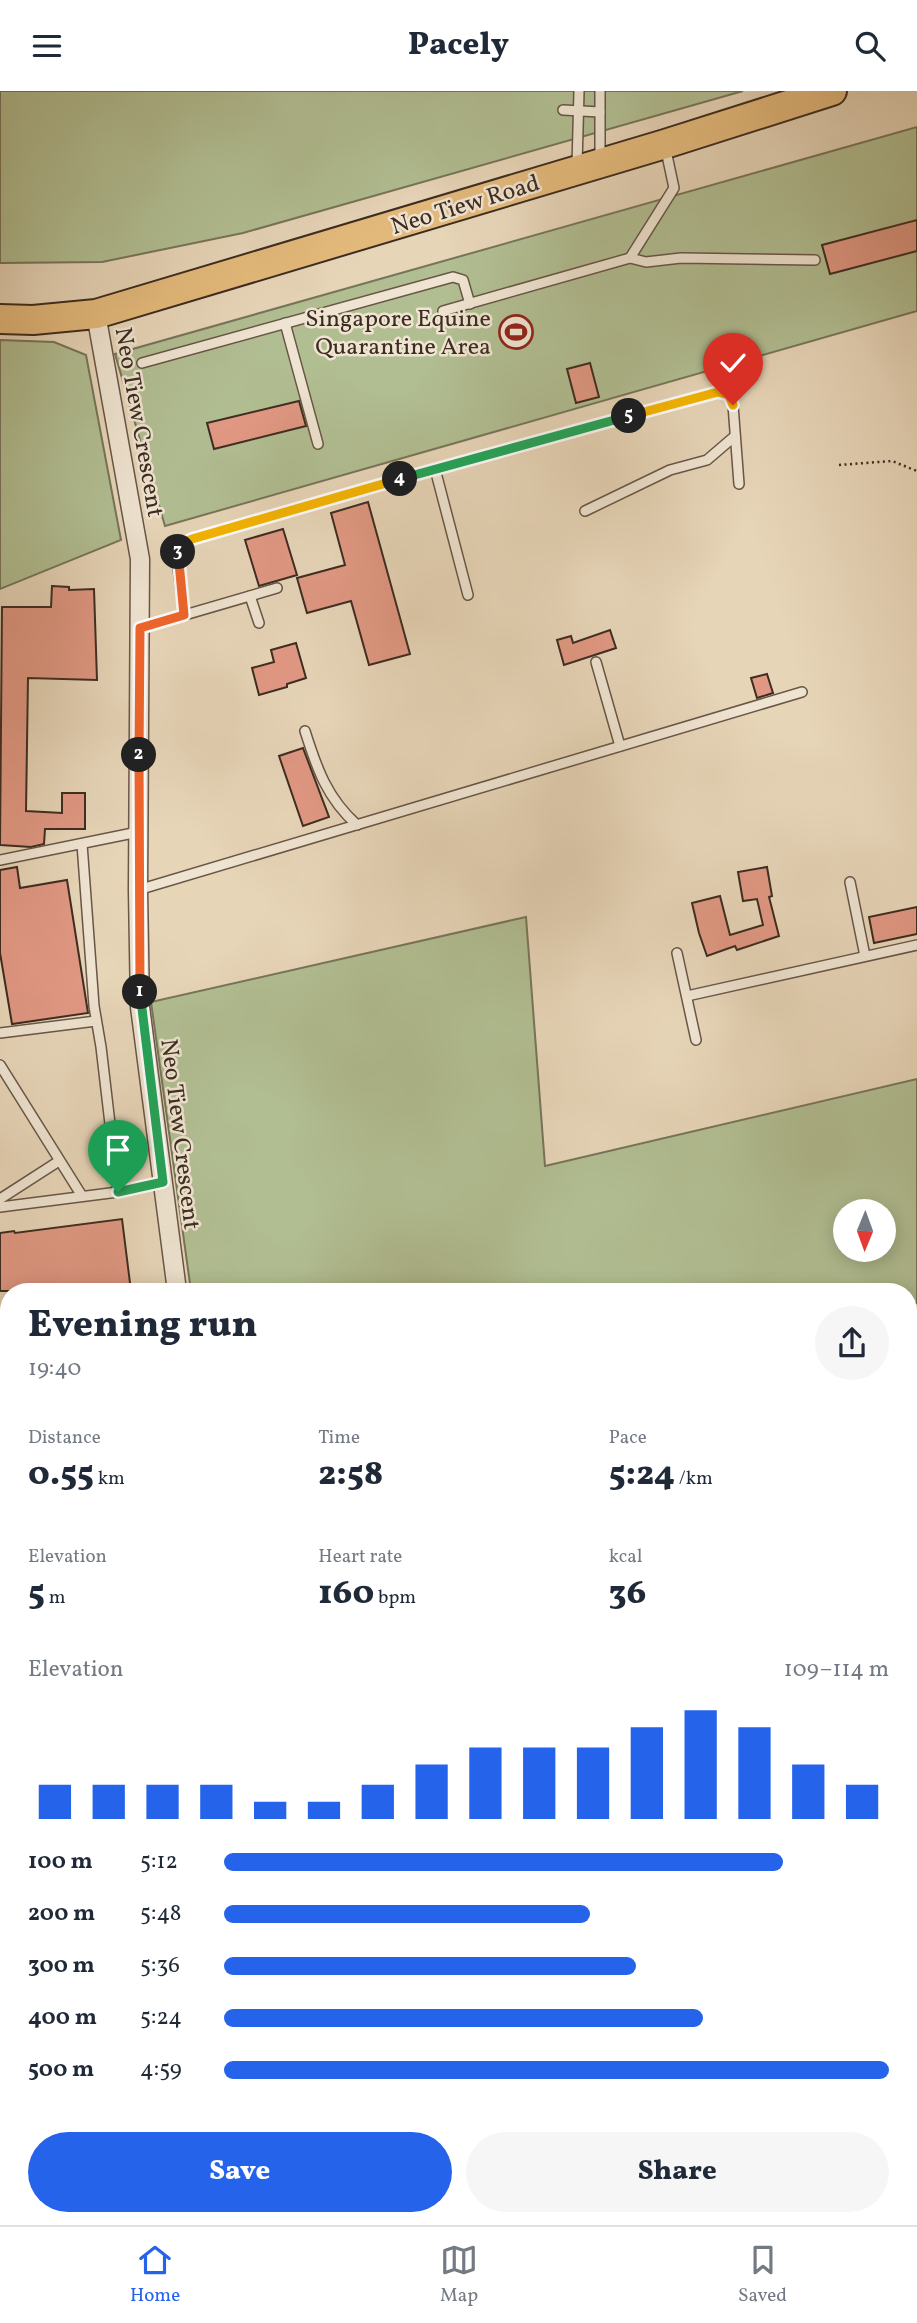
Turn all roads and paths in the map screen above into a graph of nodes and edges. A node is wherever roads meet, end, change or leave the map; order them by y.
1 (579, 91) edge
2 (600, 91) edge
3 (832, 91) edge
4 (563, 110) dead end
5 (578, 111) junction
6 (600, 112) junction
7 (665, 144) junction
8 (589, 167) junction
9 (630, 258) junction
10 (815, 260) dead end
11 (470, 304) junction
12 (443, 311) dead end
13 (96, 314) junction
14 (0, 319) edge
15 (285, 323) junction
16 (142, 363) dead end
17 (736, 436) junction
18 (318, 444) dead end
19 (839, 465) dead end
20 (435, 469) junction
21 (917, 471) edge
22 (739, 484) dead end
23 (584, 511) dead end
24 (277, 588) dead end
25 (468, 595) dead end
26 (250, 596) junction
27 (184, 615) junction
28 (260, 623) dead end
29 (140, 628) junction
30 (596, 662) dead end
31 (803, 692) dead end
32 (305, 731) dead end
33 (620, 746) junction
34 (357, 825) junction
35 (138, 832) junction
36 (82, 844) junction
37 (0, 860) edge
38 (849, 882) dead end
39 (138, 890) junction
40 (917, 945) edge
41 (677, 953) dead end
42 (865, 956) junction
43 (687, 996) junction
44 (96, 1020) junction
45 (0, 1034) edge
46 (696, 1040) dead end
47 (0, 1065) edge
48 (59, 1161) junction
49 (163, 1182) junction
50 (118, 1192) junction
51 (82, 1196) junction
52 (0, 1199) edge
53 (0, 1207) edge
54 (176, 1283) edge

1 - 5 lane
2 - 6 lane
3 - 7 main road, Neo Tiew Road
4 - 5 lane
5 - 6 lane
5 - 8 lane
6 - 8 lane
7 - 8 main road, Neo Tiew Road
7 - 9 lane
8 - 13 main road, Neo Tiew Road
9 - 10 lane
9 - 11 lane
11 - 12 lane
11 - 15 lane
13 - 14 main road, Neo Tiew Road
13 - 29 street, Neo Tiew Crescent
15 - 16 lane
15 - 18 lane
17 - 20 lane
17 - 22 lane
17 - 23 lane
19 - 21 path
20 - 25 lane
20 - 27 lane
24 - 26 lane
26 - 27 lane
26 - 28 lane
27 - 29 lane
29 - 35 street, Neo Tiew Crescent
30 - 33 lane
31 - 33 lane
32 - 34 lane
33 - 34 lane
34 - 39 lane
35 - 36 lane
35 - 39 street, Neo Tiew Crescent
36 - 37 lane
36 - 44 lane
38 - 42 lane
39 - 49 street, Neo Tiew Crescent
40 - 42 lane
41 - 43 lane
42 - 43 lane
43 - 46 lane
44 - 45 lane
44 - 50 lane
47 - 48 lane
48 - 51 lane
48 - 52 lane
49 - 50 lane
49 - 54 street, Neo Tiew Crescent
50 - 51 lane
51 - 53 lane

